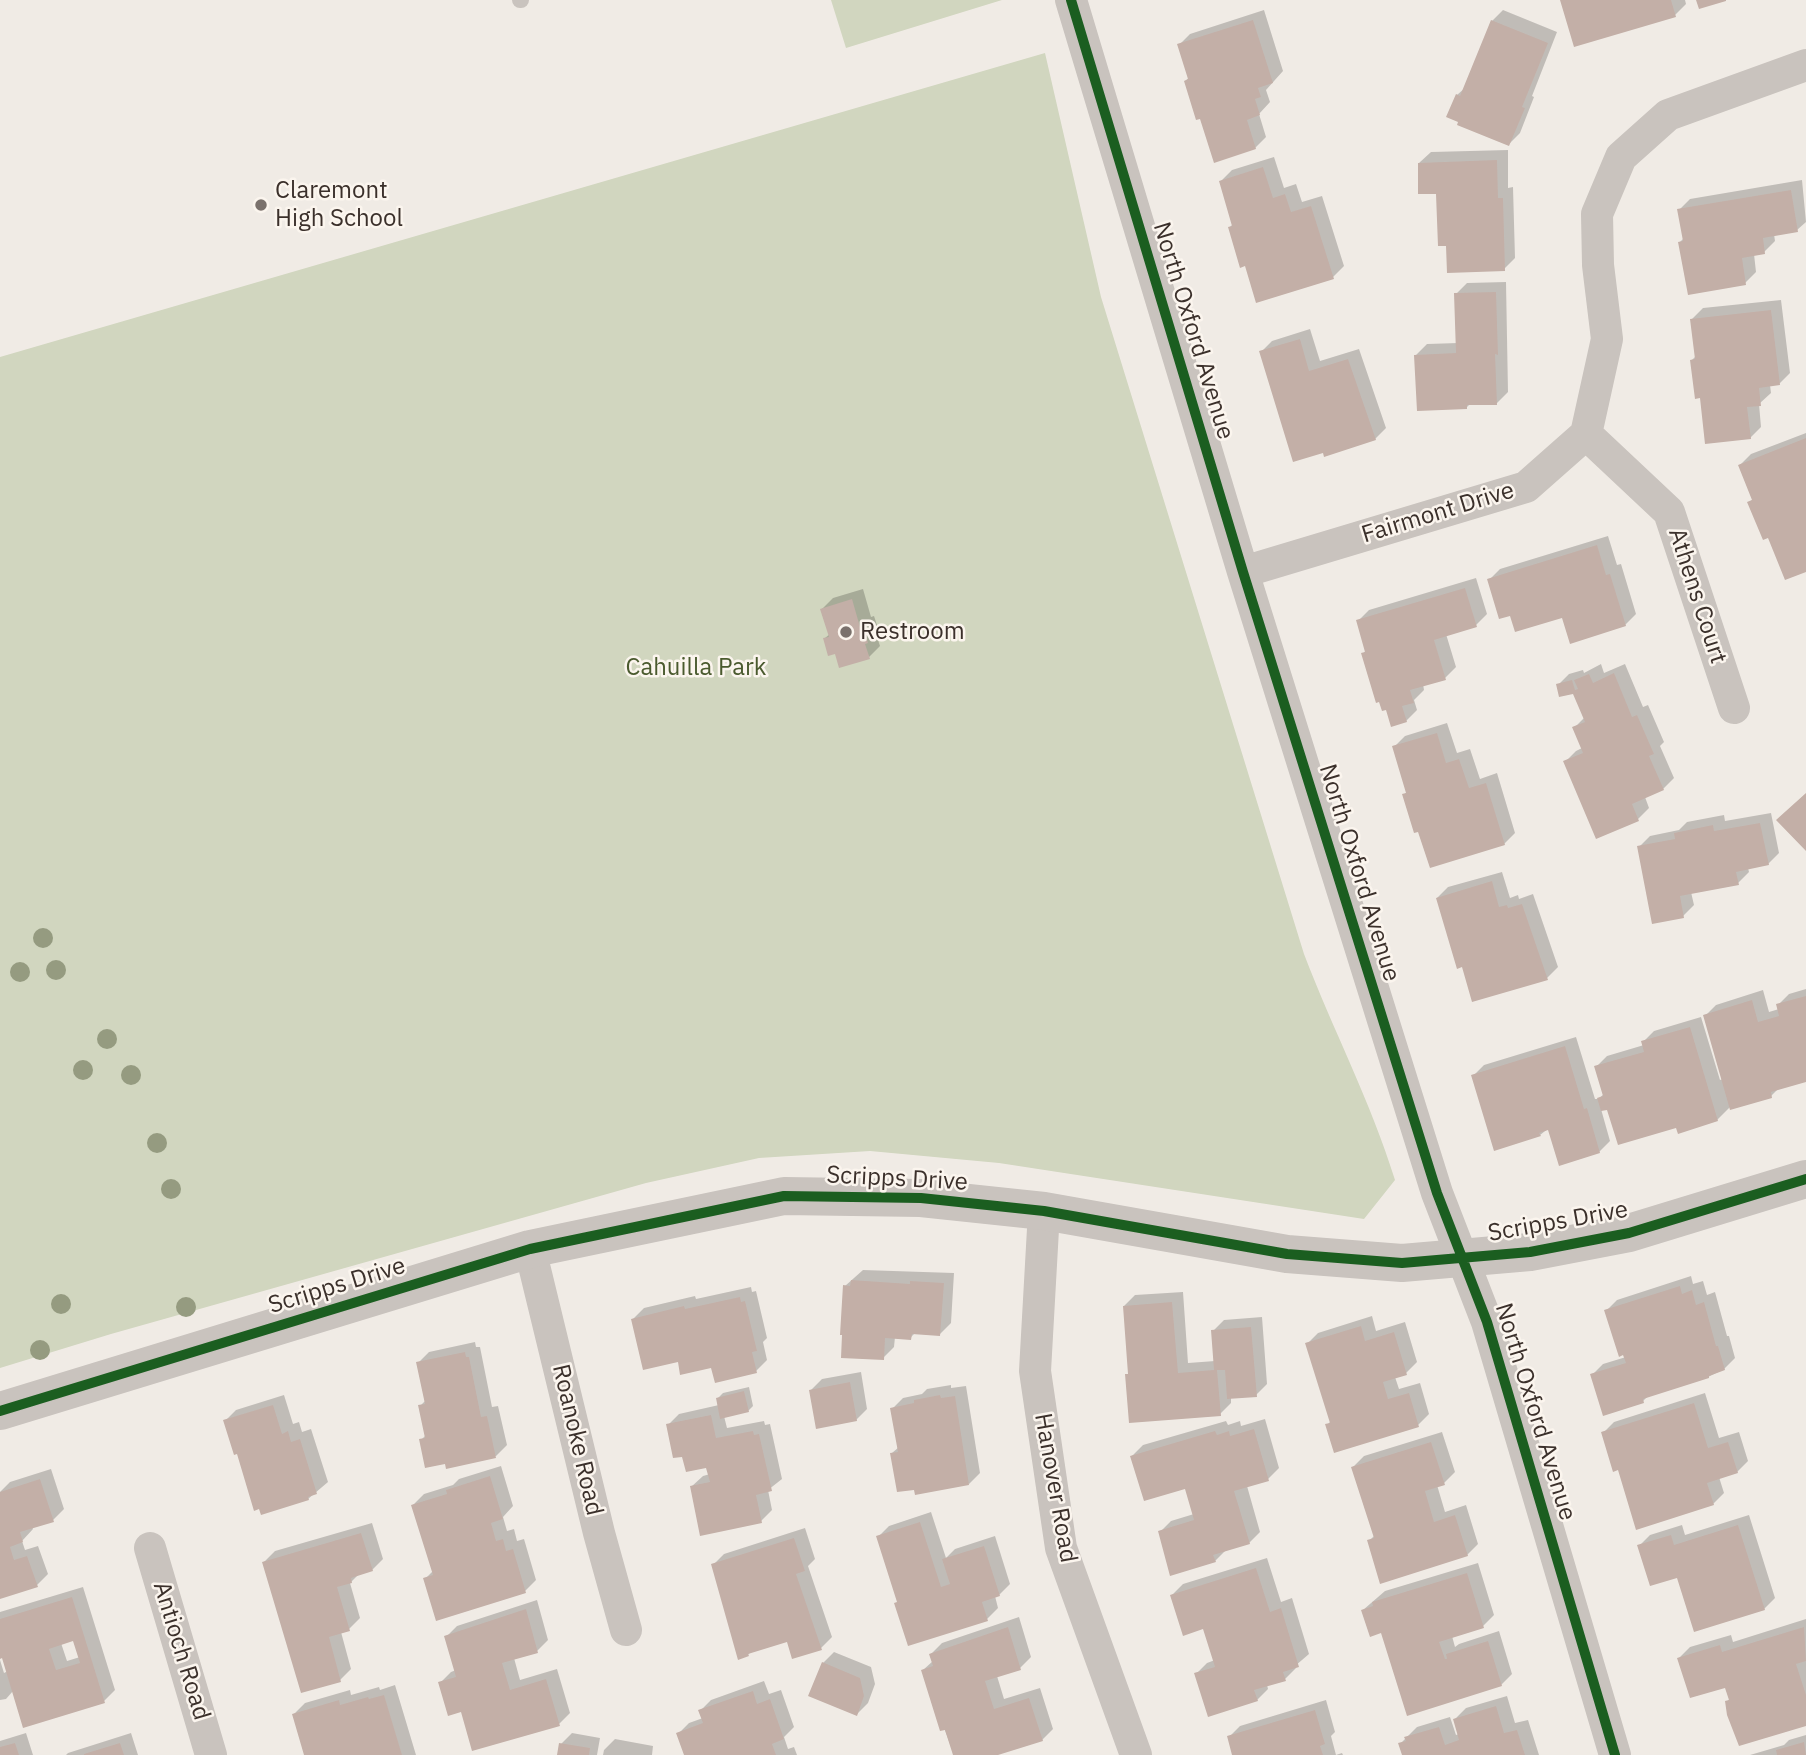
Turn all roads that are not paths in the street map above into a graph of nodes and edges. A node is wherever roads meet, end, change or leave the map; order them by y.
1 (1071, 0) edge
2 (1806, 65) edge
3 (1586, 434) junction
4 (1243, 572) junction
5 (1734, 708) dead end
6 (1806, 1180) edge
7 (1044, 1211) junction
8 (530, 1250) junction
9 (1462, 1258) junction
10 (0, 1411) edge
11 (150, 1548) dead end
12 (626, 1630) dead end
13 (211, 1755) edge
14 (1136, 1755) edge
15 (1615, 1755) edge

1 - 4 street, North Oxford Avenue
2 - 3 street
3 - 4 street, Fairmont Drive
3 - 5 street, Athens Court
4 - 9 street, North Oxford Avenue
6 - 9 street, Scripps Drive
7 - 8 street, Scripps Drive
7 - 9 street, Scripps Drive
7 - 14 street, Hanover Road
8 - 10 street, Scripps Drive
8 - 12 street, Roanoke Road
9 - 15 street, North Oxford Avenue
11 - 13 street, Antioch Road

